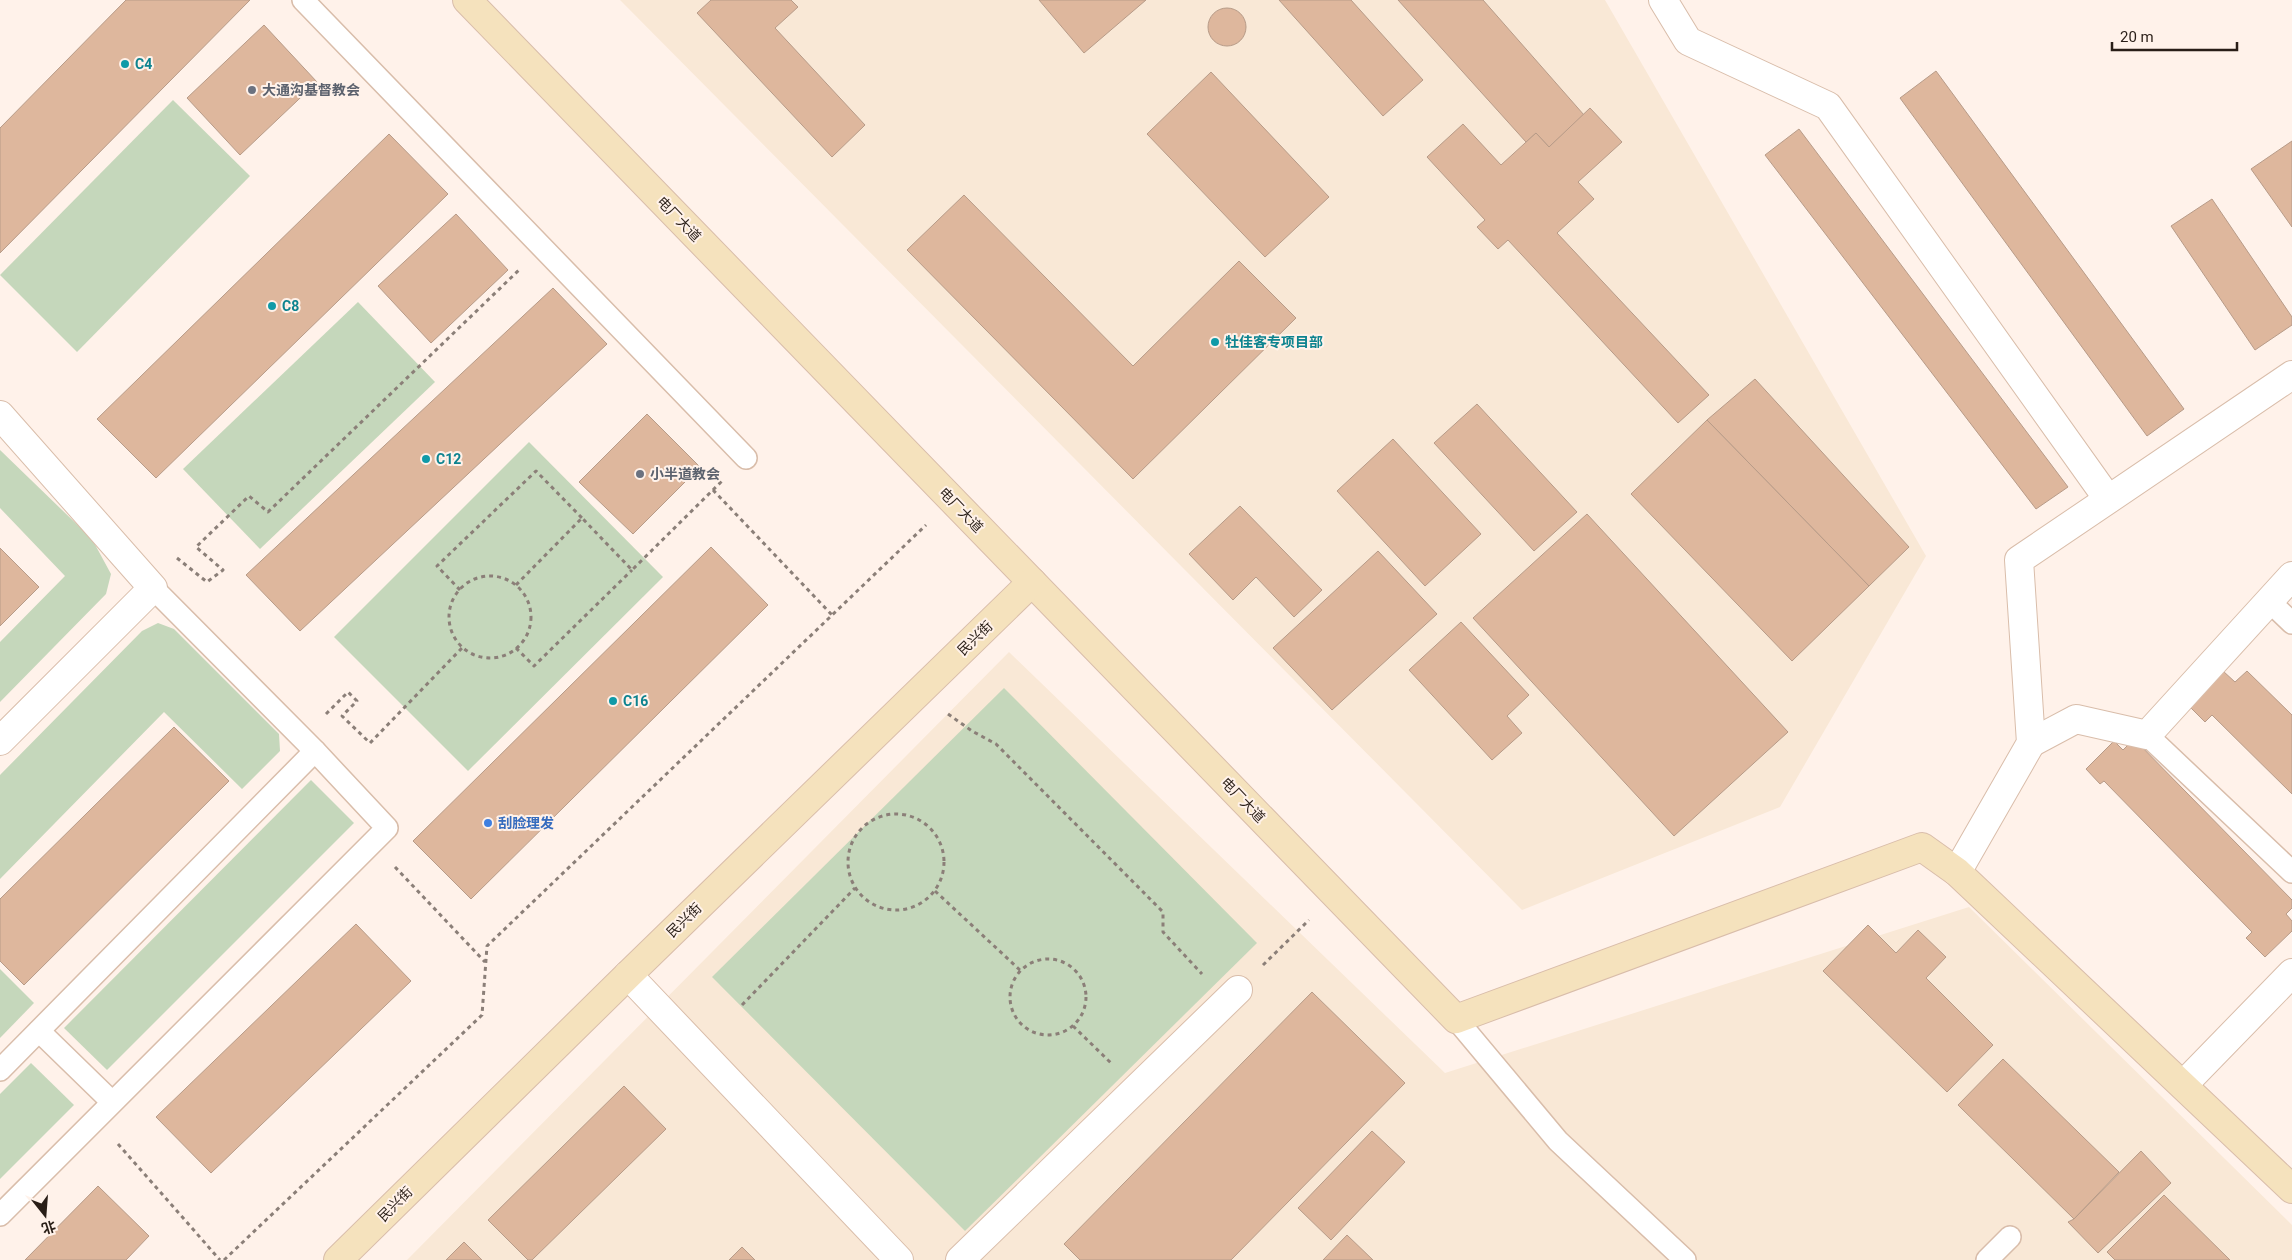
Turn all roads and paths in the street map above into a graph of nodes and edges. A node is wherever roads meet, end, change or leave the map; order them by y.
1 (303, 0) edge
2 (467, 0) edge
3 (1663, 0) edge
4 (542, 247) junction
5 (2292, 375) edge
6 (0, 415) edge
7 (746, 458) joint
8 (713, 490) junction
9 (2108, 499) junction
10 (952, 500) junction
11 (582, 518) junction
12 (171, 552) dead end
13 (632, 570) junction
14 (2292, 576) edge
15 (1032, 582) junction
16 (516, 586) junction
17 (153, 588) junction
18 (460, 590) junction
19 (2269, 601) junction
20 (832, 615) junction
21 (2292, 623) edge
22 (462, 648) junction
23 (516, 648) junction
24 (944, 711) dead end
25 (2147, 735) junction
26 (0, 741) edge
27 (2031, 743) junction
28 (308, 744) junction
29 (373, 842) junction
30 (1957, 872) junction
31 (2292, 872) edge
32 (855, 888) junction
33 (935, 891) junction
34 (1335, 894) junction
35 (486, 962) junction
36 (1021, 971) junction
37 (2292, 973) edge
38 (628, 975) junction
39 (1232, 995) junction
40 (742, 1005) dead end
41 (1456, 1019) junction
42 (1073, 1026) junction
43 (39, 1031) junction
44 (0, 1070) edge
45 (2183, 1085) junction
46 (1137, 1088) junction
47 (112, 1102) junction
48 (96, 1119) junction
49 (2292, 1189) edge
50 (0, 1215) edge
51 (2010, 1237) dead end
52 (220, 1260) edge
53 (224, 1260) edge
54 (338, 1260) edge
55 (899, 1260) edge
56 (960, 1260) edge
57 (1685, 1260) edge
58 (1987, 1260) edge

1 - 4 lane
2 - 10 street, 电厂大道
3 - 9 street
4 - 7 lane
4 - 12 path
5 - 9 street
6 - 17 street
7 - 8 path
8 - 13 path
8 - 20 path
9 - 27 street
10 - 15 street, 电厂大道
10 - 20 path
11 - 13 path
11 - 16 path
11 - 18 path
13 - 23 path
14 - 19 street
15 - 34 street, 电厂大道
15 - 38 street, 民兴街
16 - 18 path
16 - 23 path
17 - 26 street
17 - 28 lane
18 - 22 path
19 - 21 lane
19 - 25 street
20 - 35 path
22 - 23 path
22 - 28 path
24 - 39 path
25 - 27 street
25 - 31 lane
27 - 30 street
28 - 29 lane
28 - 43 lane
29 - 35 path
29 - 47 lane
30 - 41 street
30 - 45 street
32 - 33 path
32 - 33 path
32 - 40 path
33 - 36 path
34 - 39 path
34 - 41 street, 电厂大道
35 - 53 path
36 - 42 path
36 - 42 path
37 - 45 street
38 - 54 street, 民兴街
38 - 55 street
39 - 46 street
41 - 57 lane
42 - 46 path
43 - 44 lane
43 - 47 lane
45 - 49 street
46 - 56 street
47 - 48 lane
48 - 50 lane
48 - 52 path
51 - 58 lane

